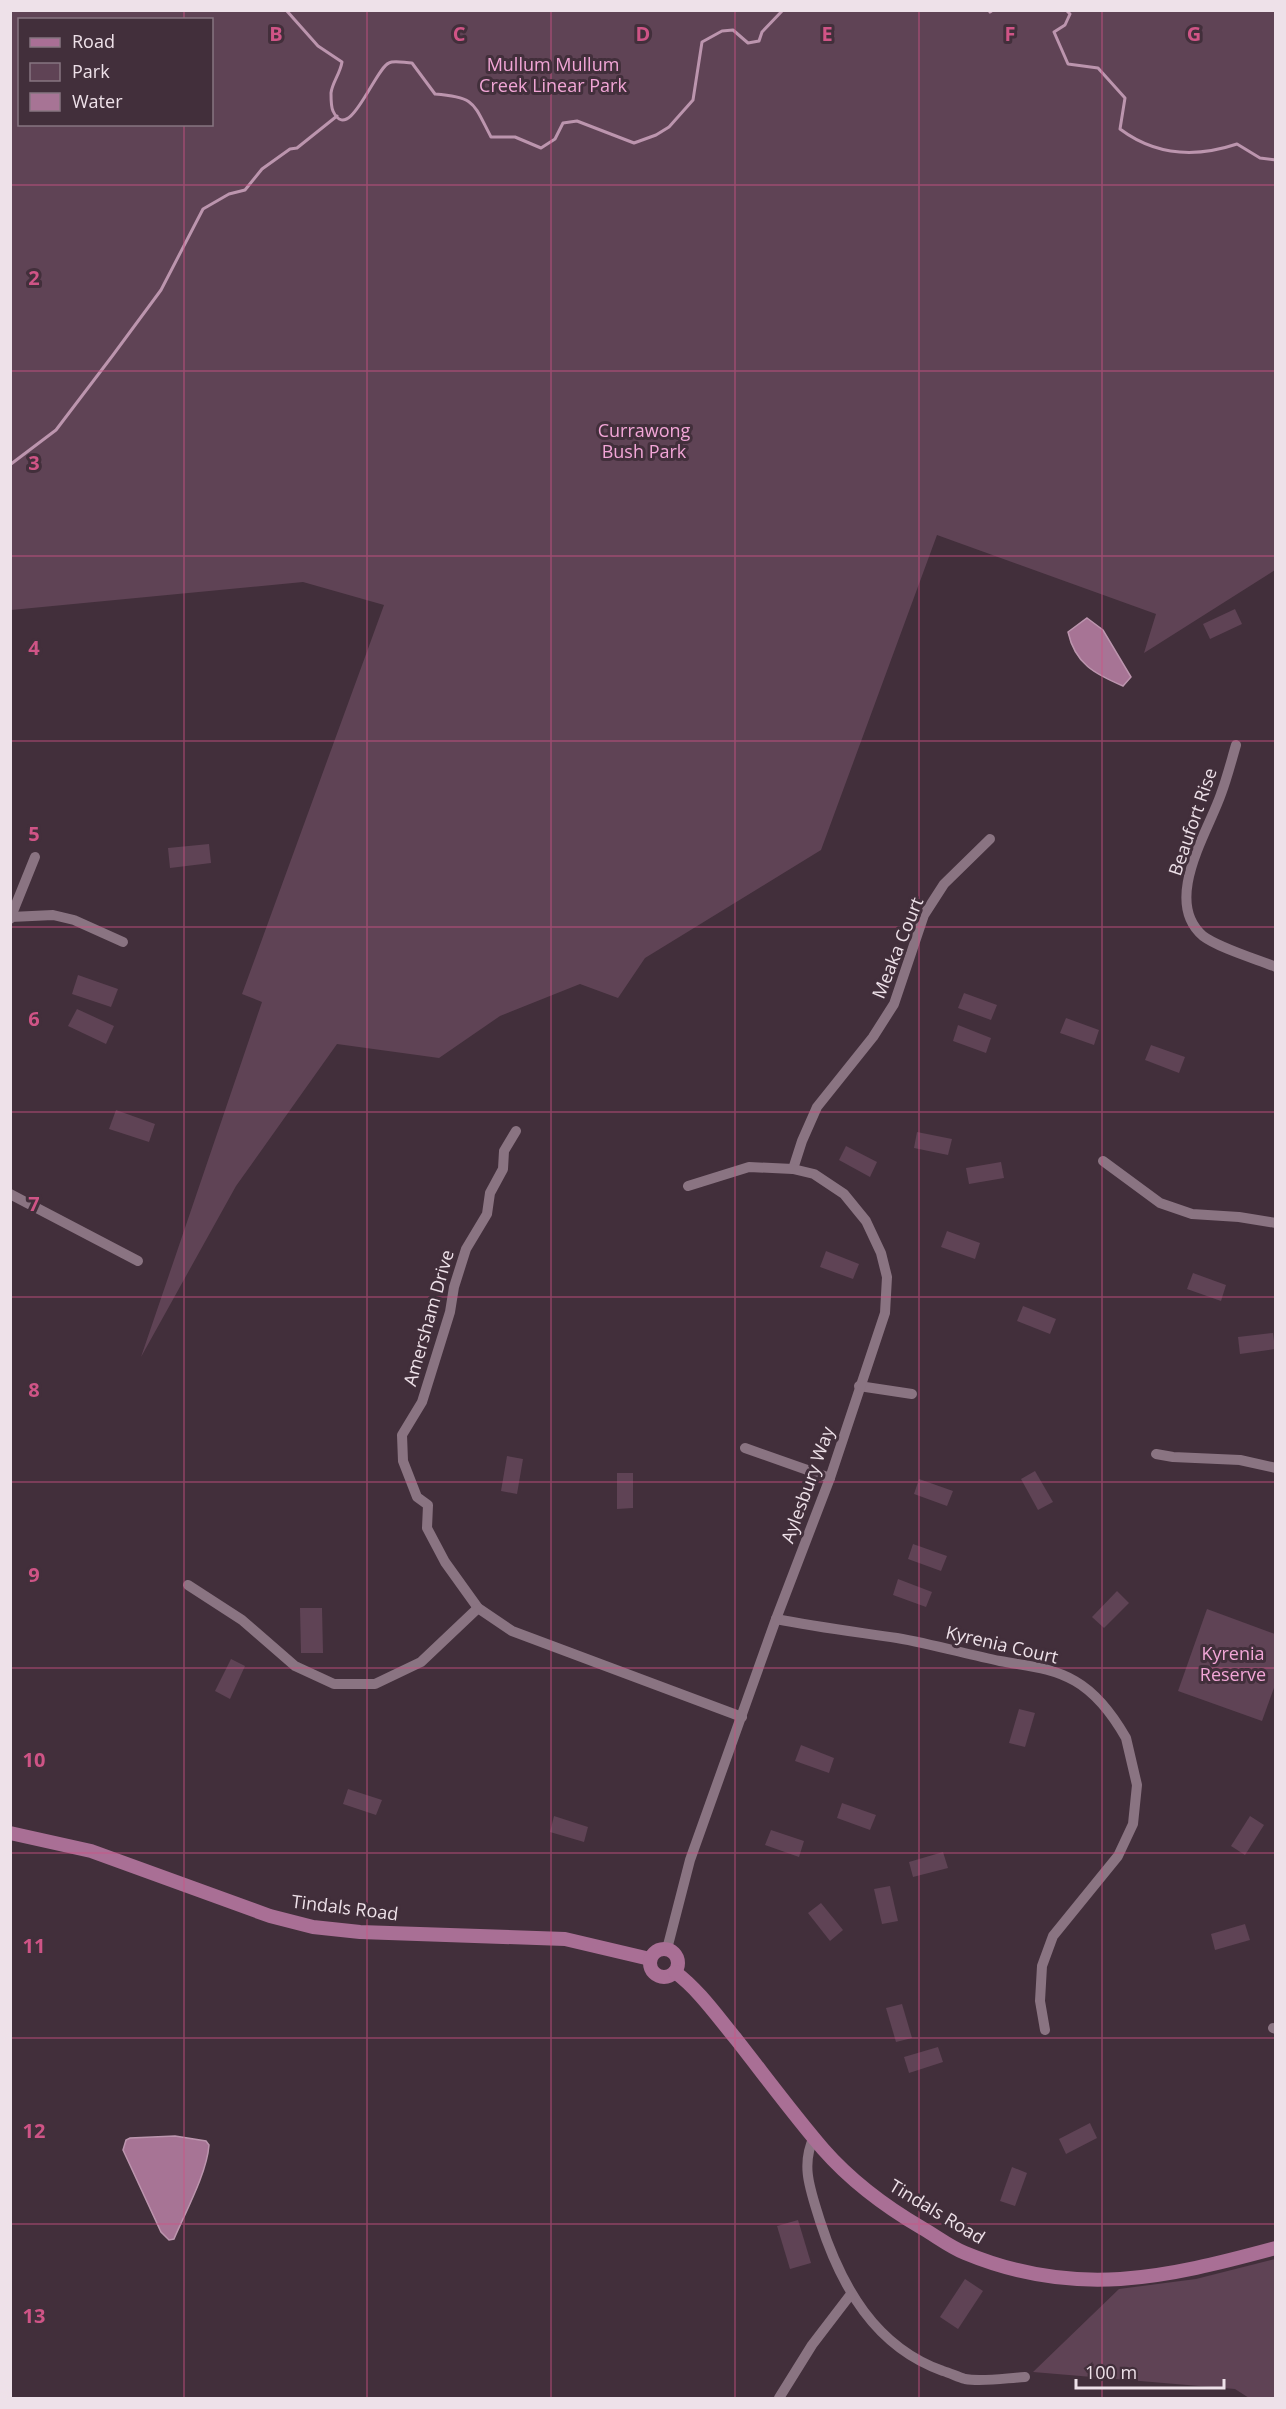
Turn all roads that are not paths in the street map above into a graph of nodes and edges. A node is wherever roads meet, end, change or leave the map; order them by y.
1 (1236, 745) dead end
2 (990, 839) dead end
3 (35, 857) dead end
4 (11, 918) edge
5 (123, 942) dead end
6 (1275, 967) edge
7 (516, 1131) dead end
8 (1103, 1161) dead end
9 (793, 1169) junction
10 (688, 1186) dead end
11 (10, 1194) edge
12 (1275, 1224) edge
13 (138, 1260) dead end
14 (859, 1386) junction
15 (912, 1394) dead end
16 (745, 1448) dead end
17 (1156, 1454) dead end
18 (1275, 1468) edge
19 (830, 1478) junction
20 (188, 1585) dead end
21 (478, 1608) junction
22 (776, 1619) junction
23 (742, 1717) junction
24 (10, 1833) edge
25 (668, 1949) junction
26 (650, 1959) junction
27 (675, 1972) junction
28 (1045, 2030) dead end
29 (814, 2137) junction
30 (1275, 2248) edge
31 (851, 2294) junction
32 (1025, 2377) dead end
33 (779, 2398) edge

1 - 6 street, Beaufort Rise
2 - 9 street, Meaka Court
3 - 4 street
4 - 5 street
7 - 21 street, Amersham Drive
8 - 12 street
9 - 10 street, Aylesbury Way
9 - 14 street, Aylesbury Way
11 - 13 street
14 - 15 street
14 - 19 street, Aylesbury Way
16 - 19 street
17 - 18 street
19 - 22 street, Aylesbury Way
20 - 21 street
21 - 23 street, Amersham Drive
22 - 23 street, Aylesbury Way
22 - 28 street, Kyrenia Court
23 - 25 street, Aylesbury Way
24 - 26 main road, Tindals Road
25 - 26 main road
25 - 27 main road
26 - 27 main road
27 - 29 main road, Tindals Road
29 - 30 main road, Tindals Road
29 - 31 street
31 - 32 street
31 - 33 street

